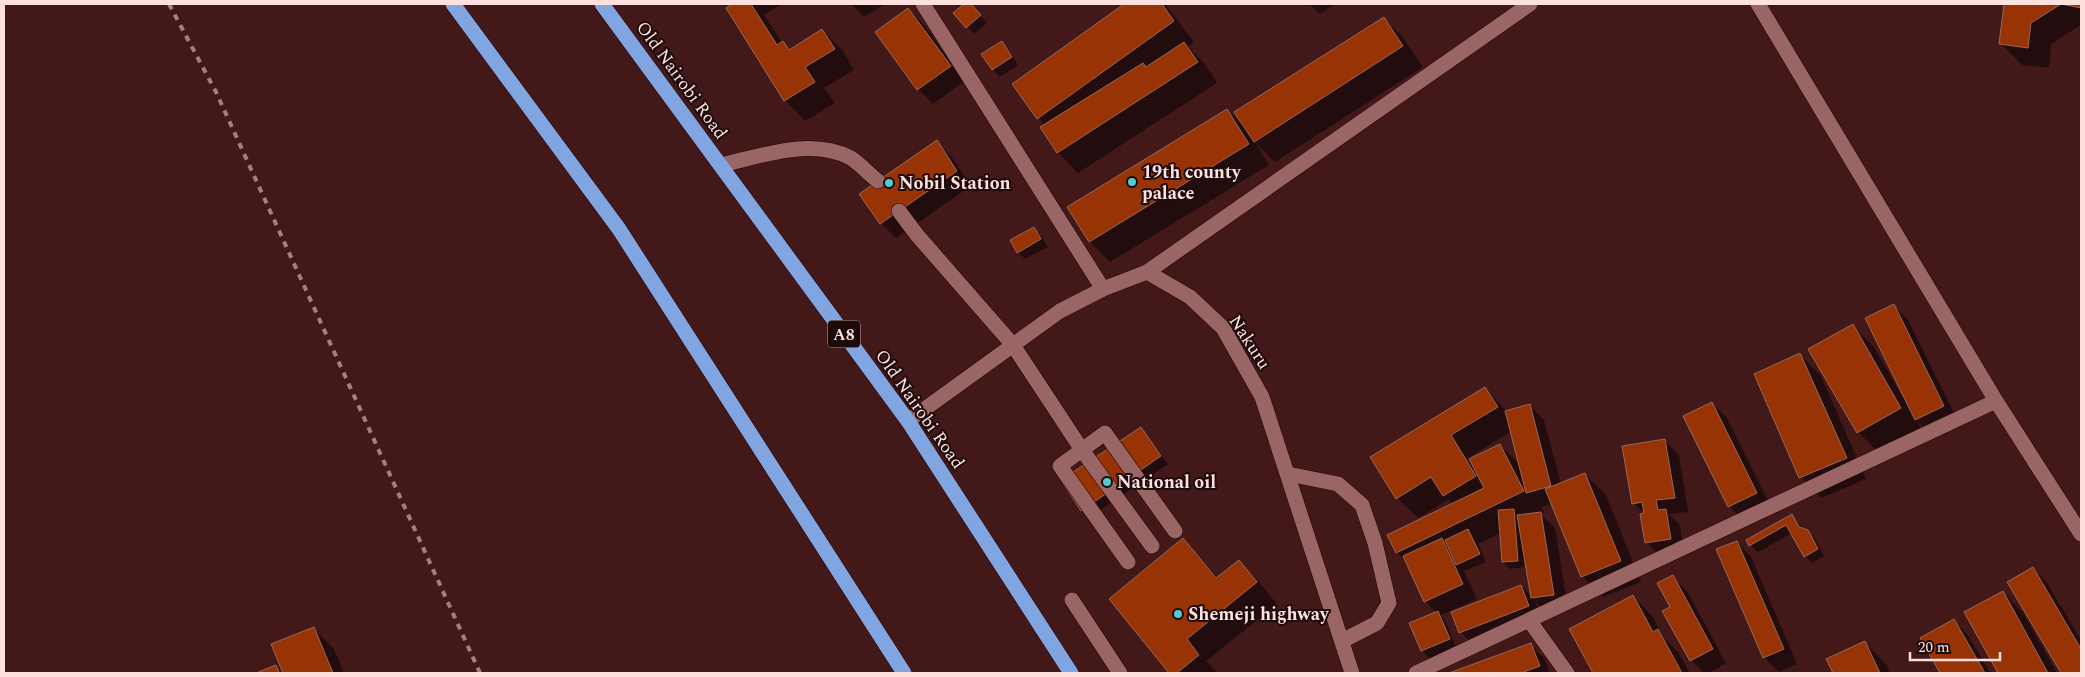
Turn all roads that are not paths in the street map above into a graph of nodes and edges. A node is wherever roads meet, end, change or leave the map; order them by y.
1 (453, 4) edge
2 (602, 4) edge
3 (923, 4) edge
4 (1530, 4) edge
5 (1758, 4) edge
6 (721, 165) junction
7 (878, 181) dead end
8 (899, 211) dead end
9 (1147, 272) junction
10 (1103, 289) junction
11 (1013, 345) junction
12 (1996, 401) junction
13 (908, 421) junction
14 (1082, 450) junction
15 (1288, 474) junction
16 (1174, 531) dead end
17 (2081, 534) edge
18 (1152, 546) dead end
19 (1128, 562) dead end
20 (1072, 600) dead end
21 (1530, 620) junction
22 (1342, 641) junction
23 (904, 673) edge
24 (1071, 673) edge
25 (1120, 673) edge
26 (1352, 673) edge
27 (1416, 673) edge
28 (1568, 673) edge

1 - 23 highway
2 - 6 highway, Old Nairobi Road / A8
3 - 10 street
4 - 9 street
5 - 12 street
6 - 7 street
6 - 13 highway, Old Nairobi Road / A8
8 - 11 street
9 - 10 street
9 - 15 street, Nakuru
10 - 11 street
11 - 13 street
11 - 14 street
12 - 17 street
12 - 21 street
13 - 24 highway, Old Nairobi Road / A8
14 - 16 street
14 - 18 street
14 - 19 street
15 - 22 street, Nakuru
15 - 22 street
20 - 25 street
21 - 27 street
21 - 28 street
22 - 26 street, Nakuru

